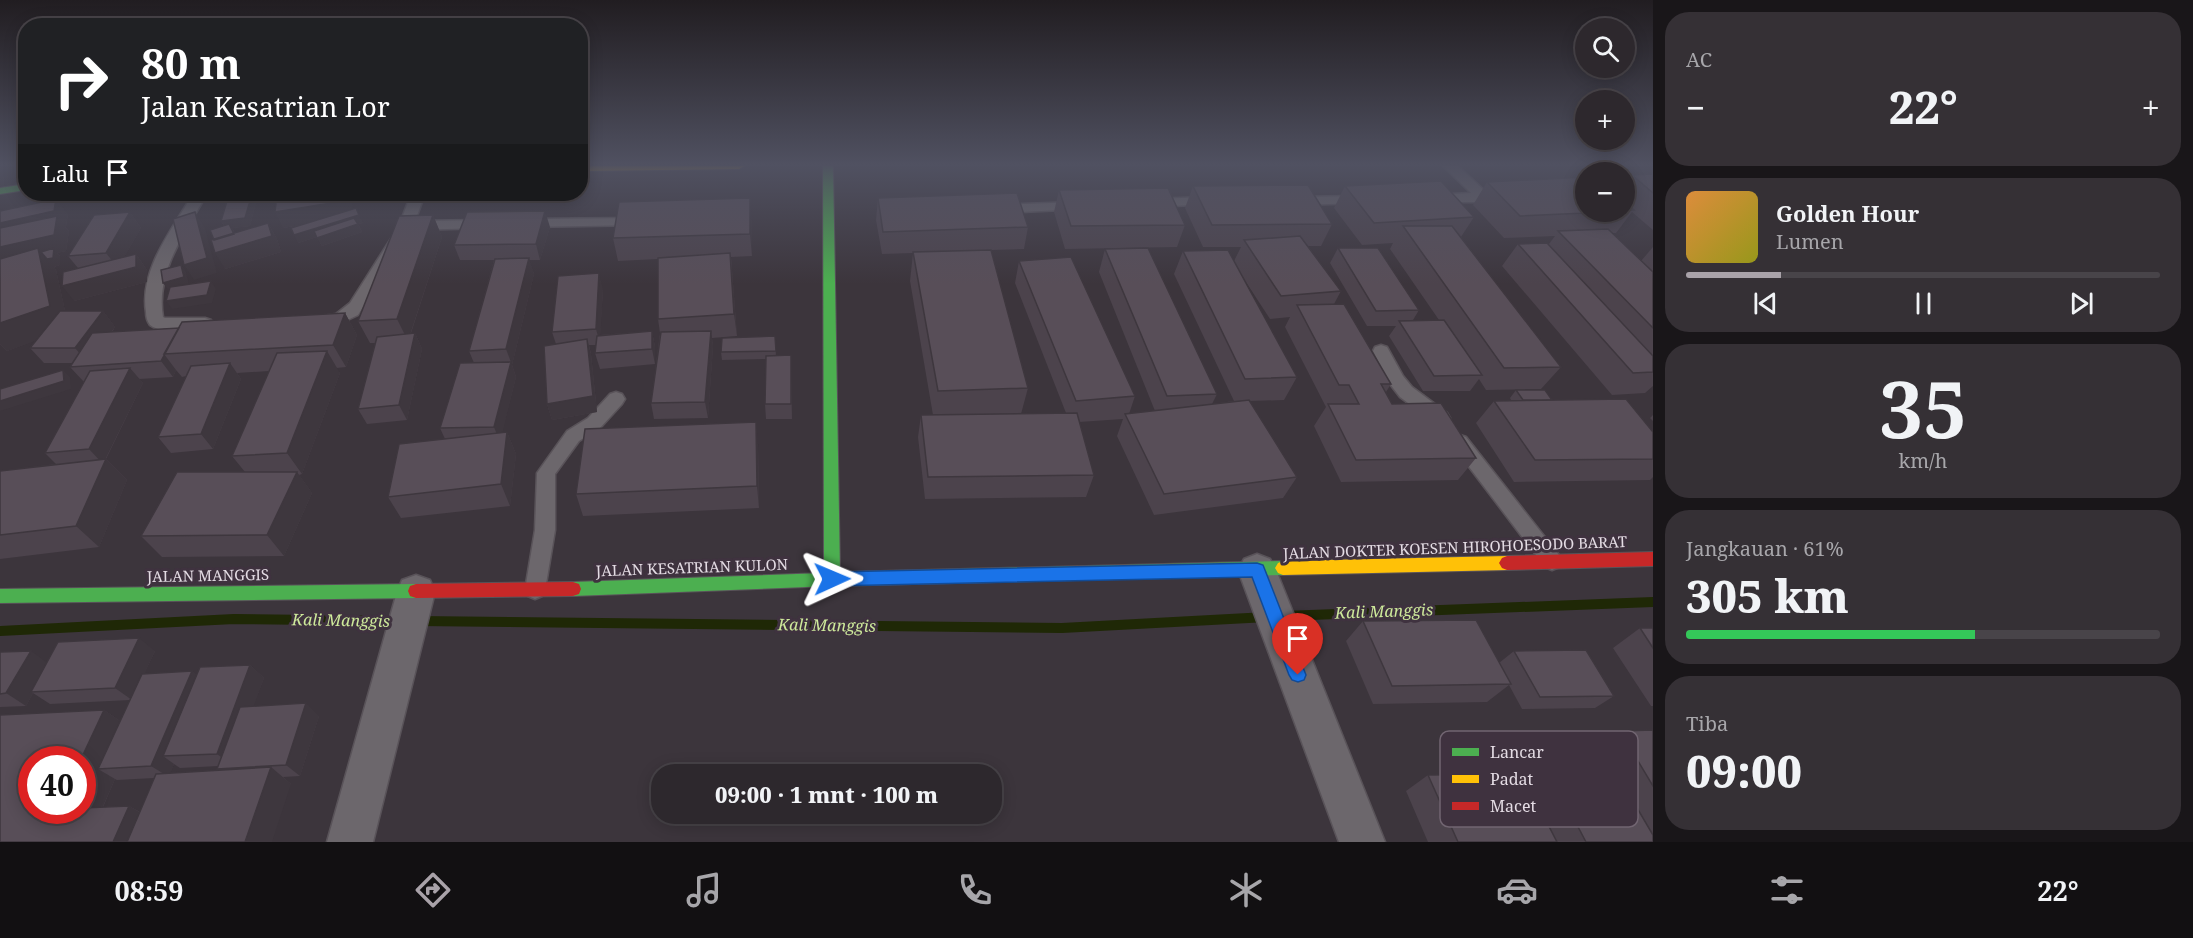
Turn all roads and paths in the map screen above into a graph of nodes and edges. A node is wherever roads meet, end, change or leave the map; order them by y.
1 (194, 205) edge
2 (414, 205) edge
3 (828, 205) edge
4 (1084, 205) edge
5 (985, 210) edge
6 (658, 221) edge
7 (406, 226) junction
8 (301, 322) edge
9 (220, 323) edge
10 (1381, 351) dead end
11 (616, 399) dead end
12 (1653, 559) edge
13 (1552, 561) junction
14 (1257, 570) junction
15 (832, 579) junction
16 (535, 590) junction
17 (416, 592) junction
18 (0, 596) edge
19 (350, 842) edge
20 (1362, 842) edge

1 - 9 lane
2 - 7 lane
3 - 15 street
4 - 5 lane
6 - 7 lane
7 - 8 lane
10 - 13 lane
11 - 16 lane
12 - 13 street, JALAN DOKTER KOESEN HIROHOESODO BARAT
13 - 14 street, JALAN DOKTER KOESEN HIROHOESODO BARAT
14 - 15 street, JALAN KESATRIAN KULON
14 - 20 street
15 - 16 street, JALAN KESATRIAN KULON
16 - 17 street, JALAN KESATRIAN KULON
17 - 18 street, JALAN MANGGIS
17 - 19 street

